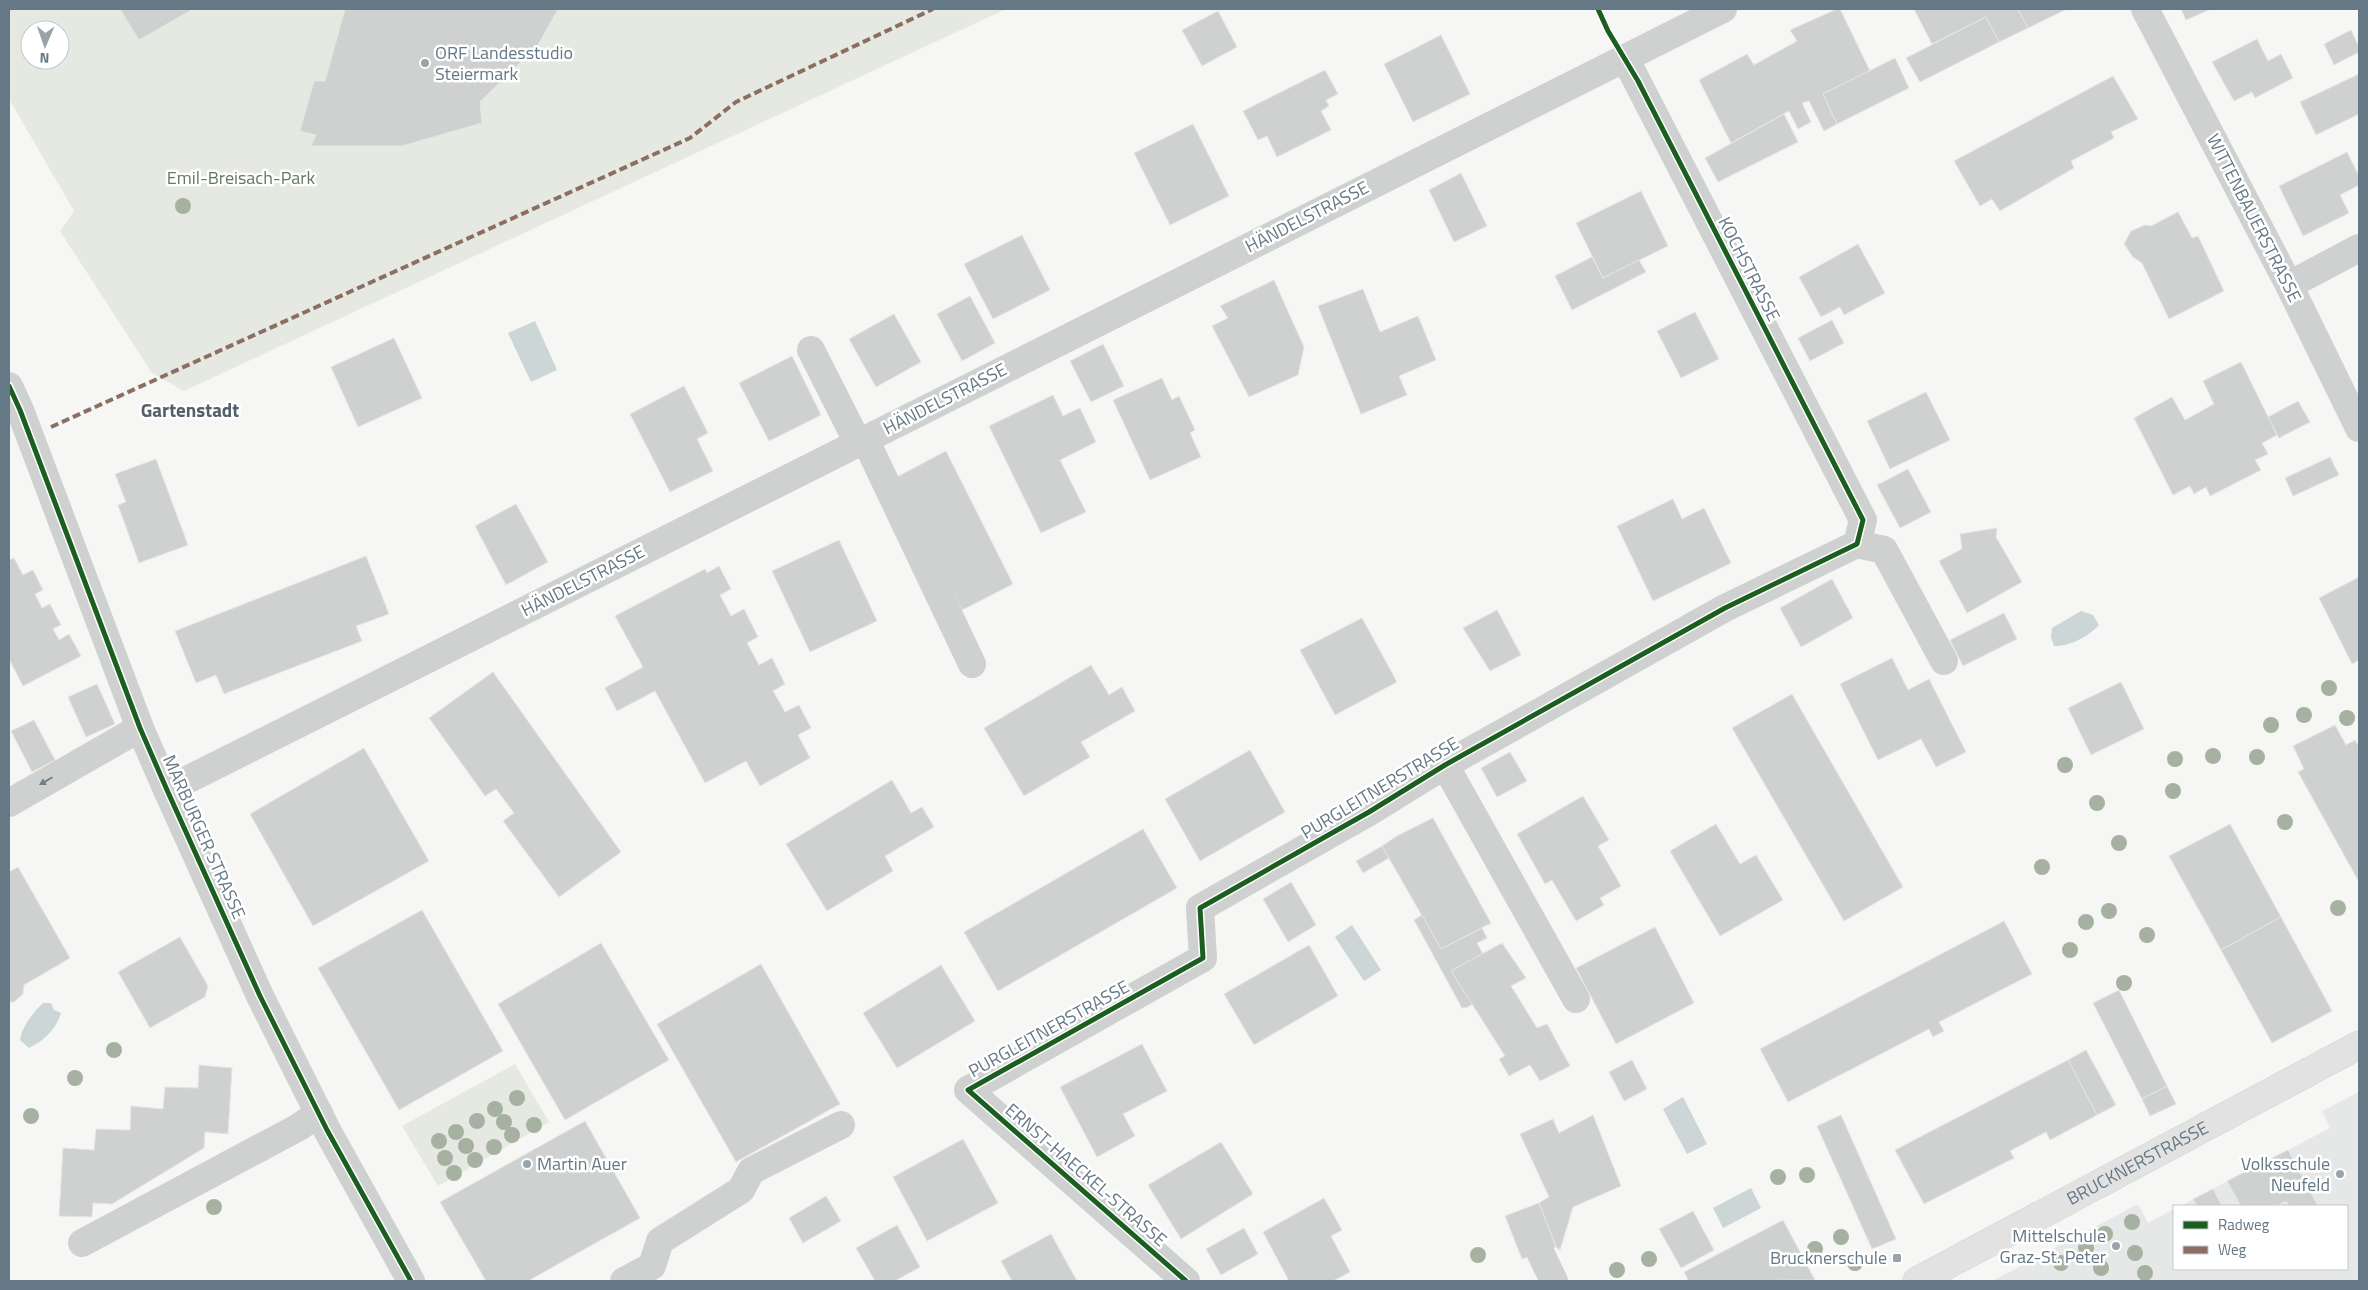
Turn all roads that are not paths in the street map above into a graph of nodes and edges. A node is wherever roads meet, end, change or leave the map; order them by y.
1 (1723, 9) edge
2 (2145, 9) edge
3 (1624, 58) junction
4 (2359, 248) edge
5 (2289, 285) junction
6 (811, 350) dead end
7 (9, 386) edge
8 (2359, 428) edge
9 (862, 441) junction
10 (1857, 544) junction
11 (1944, 660) dead end
12 (972, 664) dead end
13 (140, 728) junction
14 (1446, 765) junction
15 (167, 790) junction
16 (9, 803) edge
17 (1576, 999) dead end
18 (2359, 1045) edge
19 (968, 1090) joint
20 (319, 1113) junction
21 (842, 1125) dead end
22 (82, 1242) dead end
23 (1540, 1252) dead end
24 (411, 1281) edge
25 (624, 1281) edge
26 (1186, 1281) edge
27 (1554, 1281) edge
28 (1917, 1281) edge

1 - 3 street, HÄNDELSTRASSE
2 - 5 street, WITTENBAUERSTRASSE
3 - 9 street, HÄNDELSTRASSE
3 - 10 street, KOCHSTRASSE
4 - 5 street
5 - 8 street, WITTENBAUERSTRASSE
6 - 9 street
7 - 13 street, MARBURGER STRASSE
9 - 12 street
9 - 15 street, HÄNDELSTRASSE
10 - 11 street
10 - 14 street, PURGLEITNERSTRASSE
13 - 15 street, MARBURGER STRASSE
13 -> 16 street
14 - 17 street
14 - 19 street, PURGLEITNERSTRASSE
15 - 20 street, MARBURGER STRASSE
18 - 28 main road, BRUCKNERSTRASSE
19 - 26 street, ERNST-HAECKEL-STRASSE
20 - 22 street
20 - 24 street, MARBURGER STRASSE
21 - 25 street
23 - 27 street

